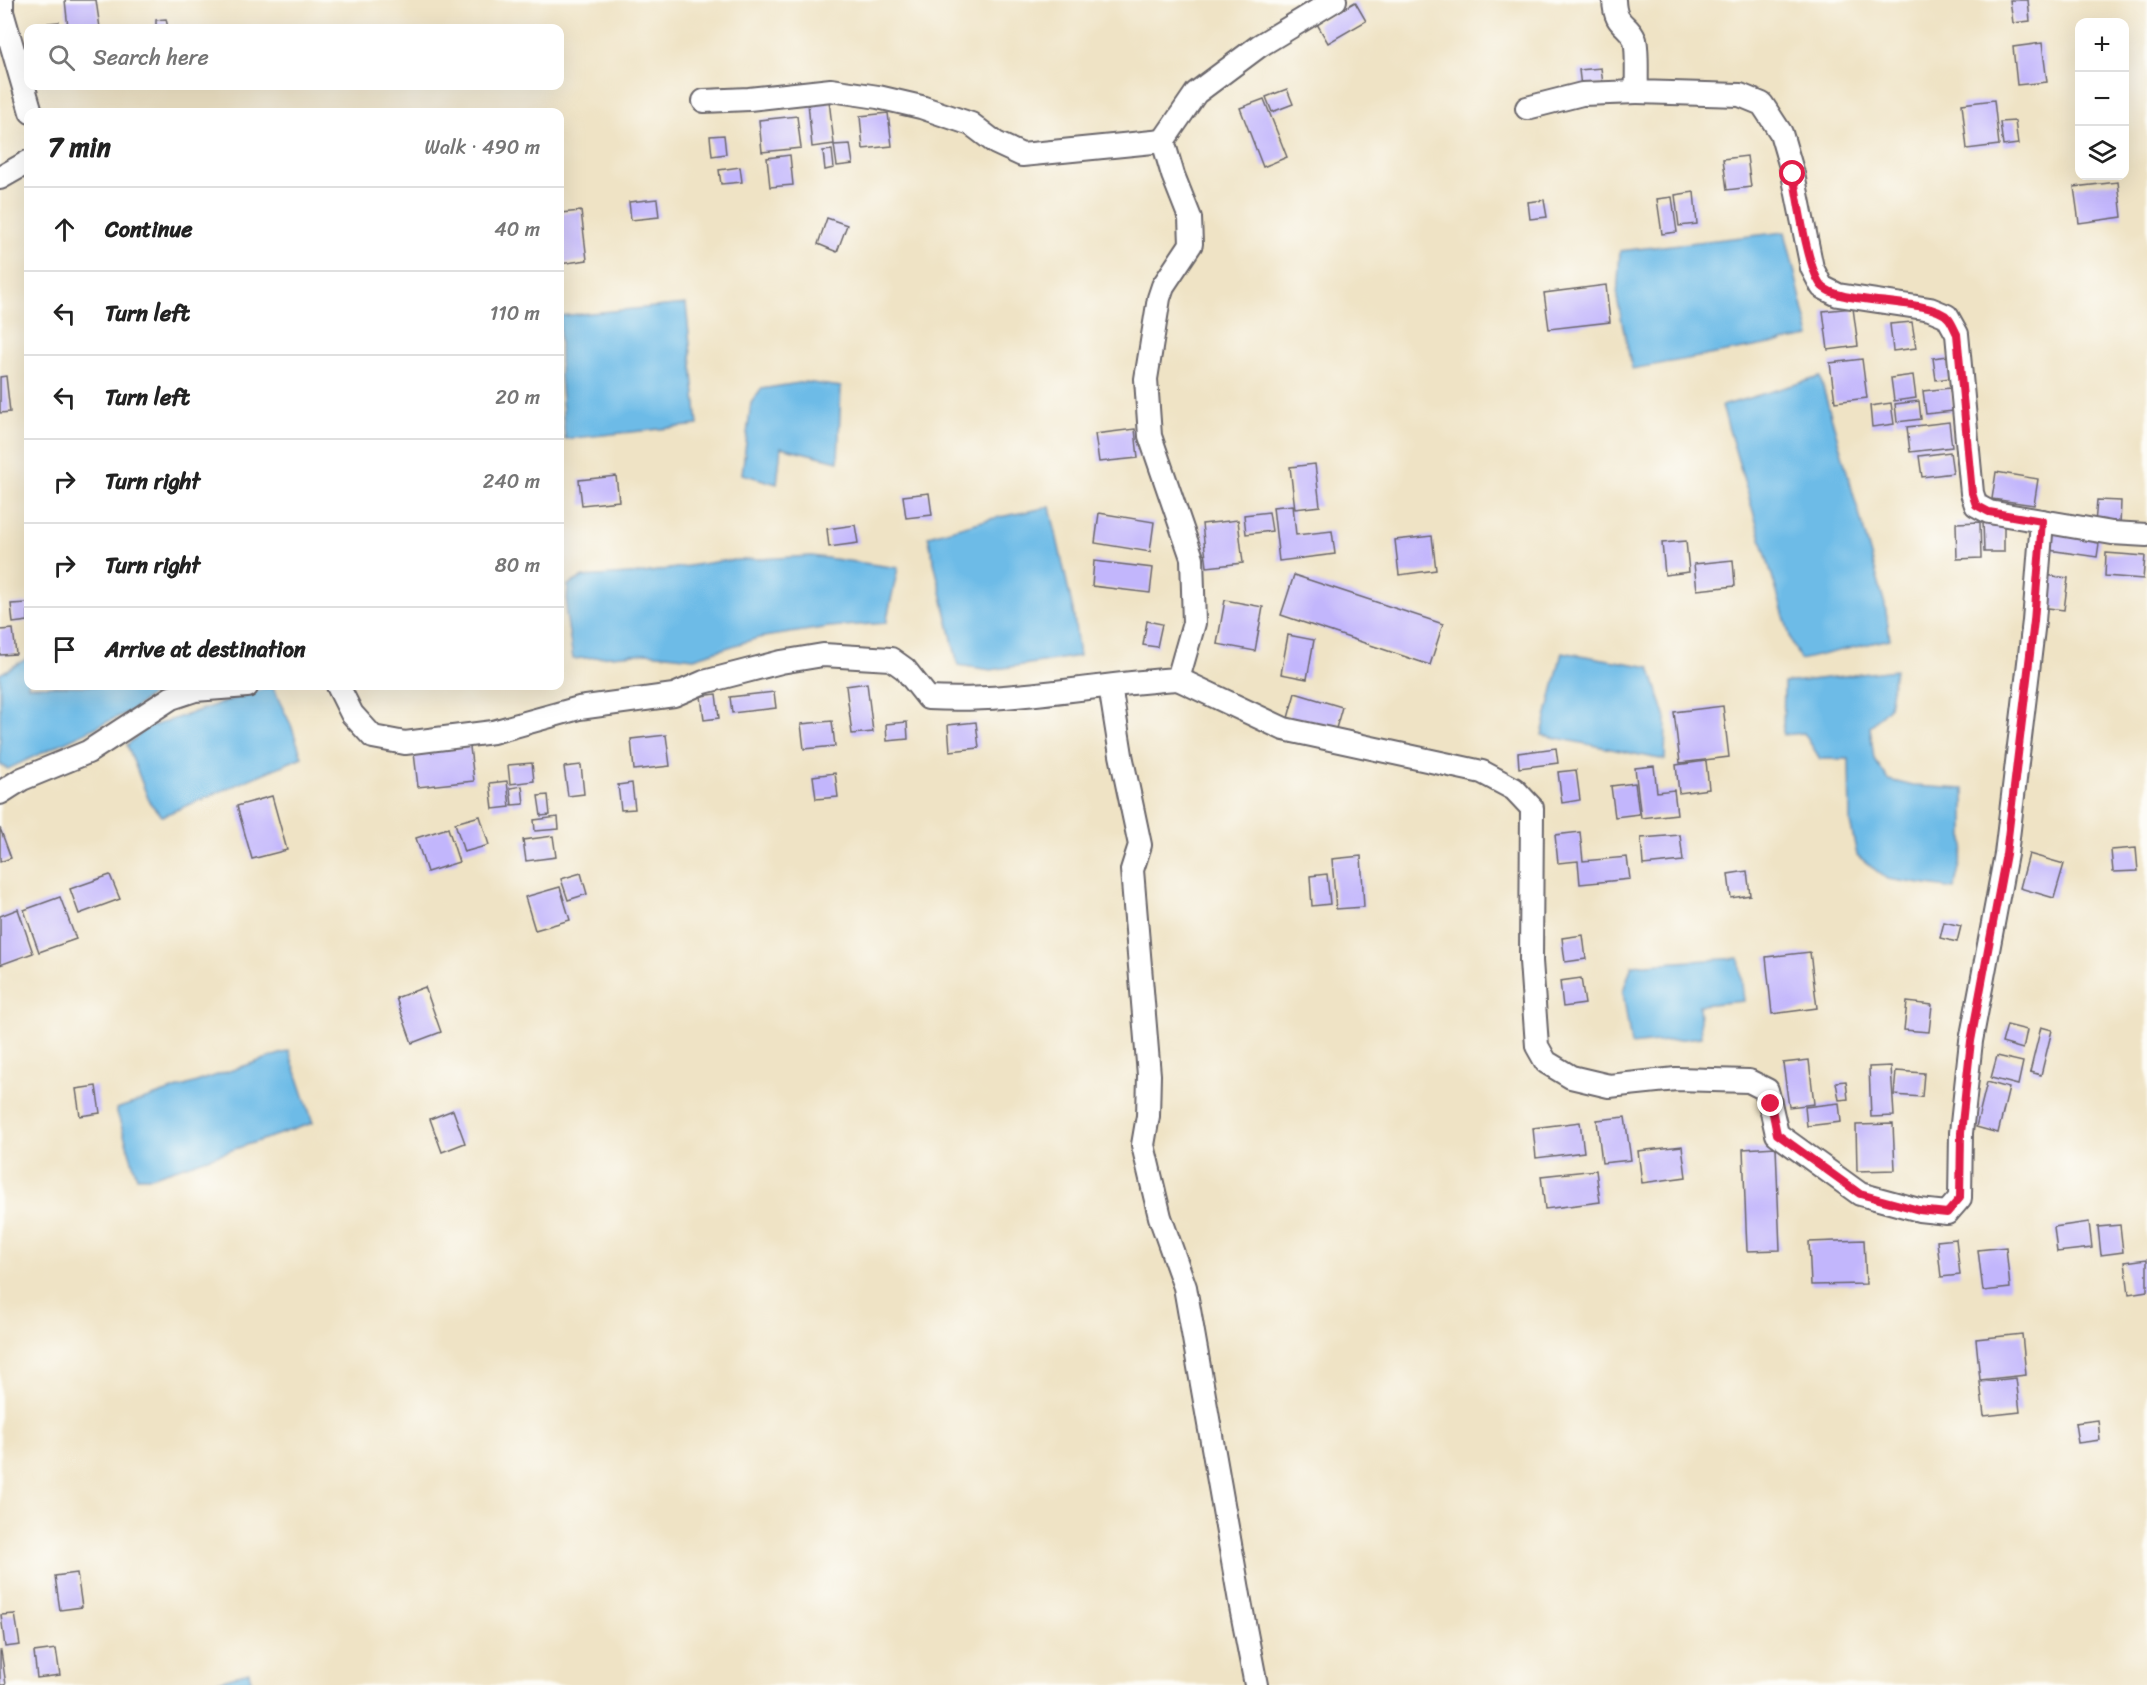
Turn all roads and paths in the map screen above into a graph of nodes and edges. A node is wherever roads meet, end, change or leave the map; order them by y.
1 (2, 0) edge
2 (1335, 0) edge
3 (1614, 0) edge
4 (24, 88) edge
5 (25, 90) edge
6 (1637, 92) junction
7 (704, 100) dead end
8 (30, 108) edge
9 (1527, 108) dead end
10 (1163, 141) junction
11 (24, 164) edge
12 (0, 178) edge
13 (2042, 521) junction
14 (2147, 535) edge
15 (1178, 679) junction
16 (1110, 686) junction
17 (195, 690) edge
18 (340, 690) edge
19 (0, 793) edge
20 (1257, 1685) edge

1 - 4 street
2 - 10 street
3 - 6 street
5 - 8 street
6 - 9 street
6 - 13 street
7 - 10 street
10 - 15 street
11 - 12 street
13 - 14 street
13 - 15 street
15 - 16 street
16 - 18 street
16 - 20 street
17 - 19 street

